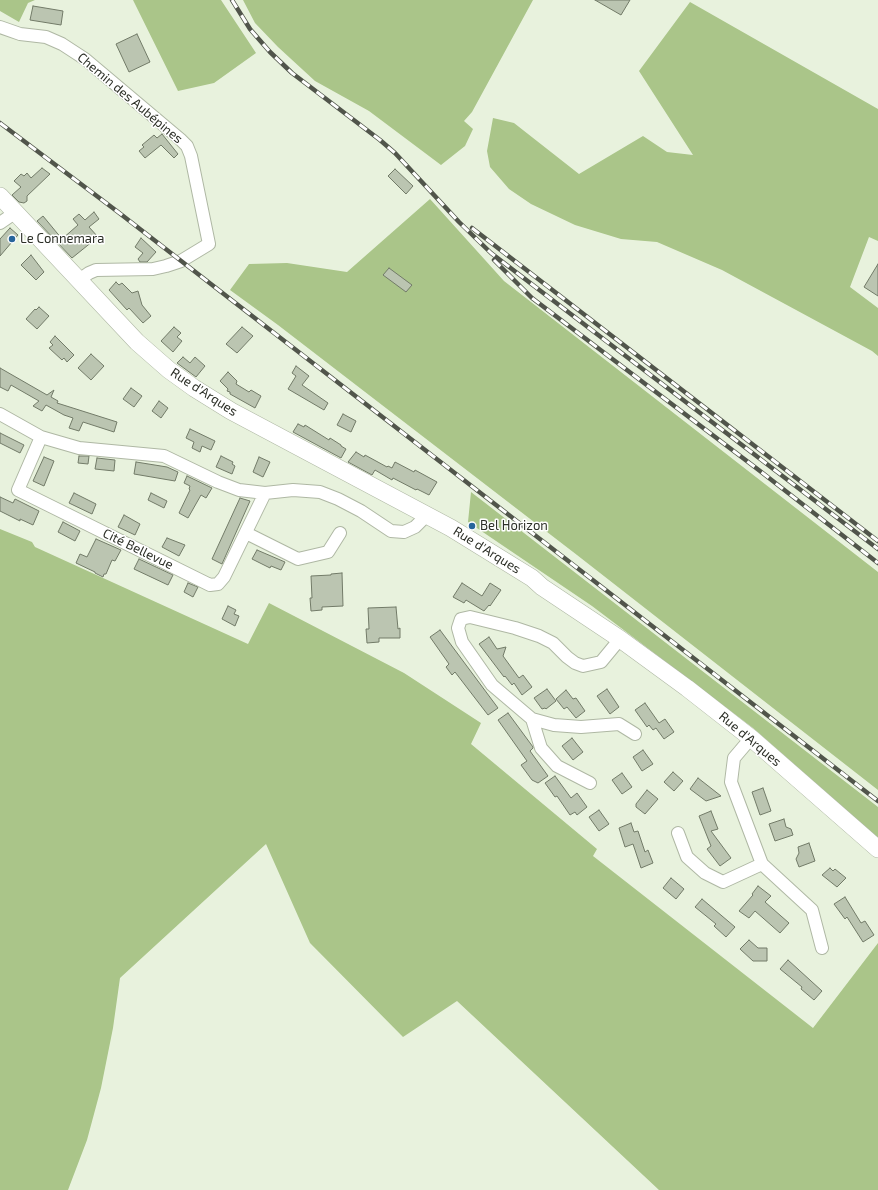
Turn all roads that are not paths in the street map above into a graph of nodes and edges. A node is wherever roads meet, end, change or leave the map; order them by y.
1 (0, 27) edge
2 (0, 196) edge
3 (16, 212) junction
4 (0, 223) edge
5 (79, 280) junction
6 (0, 414) edge
7 (41, 437) junction
8 (265, 493) junction
9 (427, 515) junction
10 (246, 533) junction
11 (340, 533) dead end
12 (620, 639) junction
13 (532, 719) junction
14 (635, 734) dead end
15 (751, 738) junction
16 (590, 783) dead end
17 (678, 833) dead end
18 (878, 849) edge
19 (762, 864) junction
20 (822, 948) dead end

1 - 5 street, Chemin des Aubépines
2 - 3 main road, Rue d'Arques
3 - 4 street
3 - 5 main road, Rue d'Arques
5 - 9 main road, Rue d'Arques
6 - 7 street
7 - 8 street
7 - 10 street, Cité Bellevue
8 - 9 street
8 - 10 street, Cité Bellevue
9 - 12 main road, Rue d'Arques
10 - 11 street
12 - 13 street
12 - 15 main road, Rue d'Arques
13 - 14 street
13 - 16 street
15 - 18 main road, Rue d'Arques
15 - 19 street
17 - 19 street
19 - 20 street

